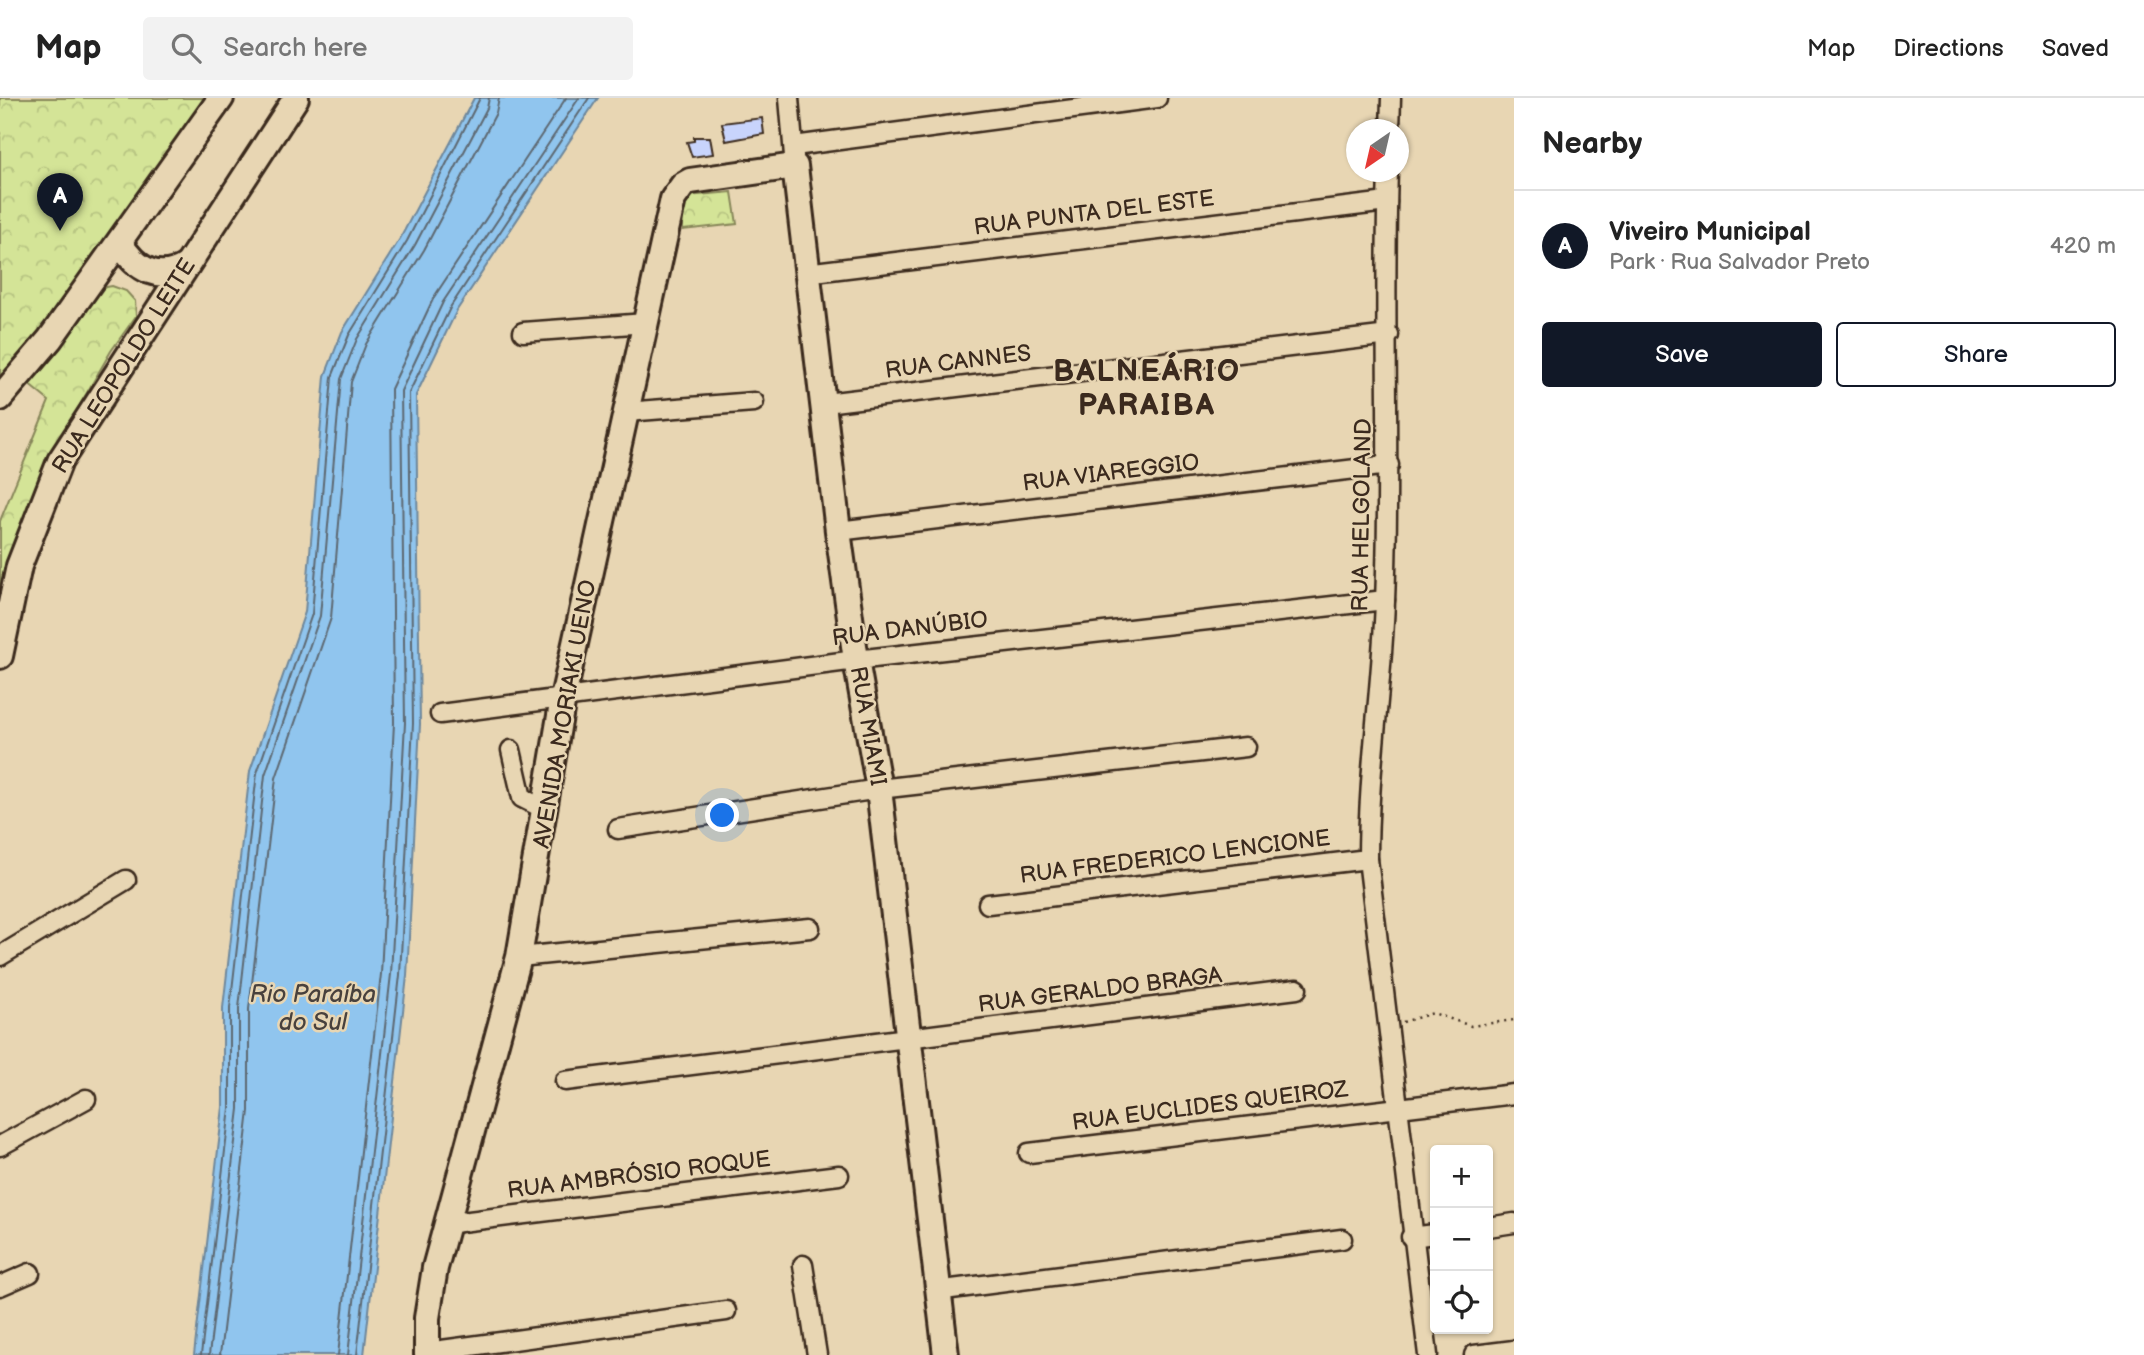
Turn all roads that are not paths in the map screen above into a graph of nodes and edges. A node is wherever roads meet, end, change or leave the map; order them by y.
1 (221, 98) edge
2 (296, 98) edge
3 (789, 98) edge
4 (1157, 98) edge
5 (1391, 98) edge
6 (1390, 119) edge
7 (794, 156) junction
8 (1388, 182) edge
9 (1387, 202) junction
10 (114, 251) junction
11 (806, 273) junction
12 (164, 289) junction
13 (646, 323) junction
14 (523, 332) dead end
15 (1389, 335) junction
16 (0, 398) edge
17 (754, 402) dead end
18 (825, 403) junction
19 (626, 412) junction
20 (1389, 464) junction
21 (838, 531) junction
22 (1385, 600) junction
23 (0, 656) edge
24 (856, 660) junction
25 (563, 698) junction
26 (440, 714) dead end
27 (1246, 747) dead end
28 (510, 750) dead end
29 (879, 789) junction
30 (546, 810) junction
31 (618, 829) dead end
32 (1368, 859) junction
33 (126, 880) dead end
34 (988, 904) dead end
35 (810, 928) dead end
36 (0, 956) edge
37 (519, 957) junction
38 (1297, 989) dead end
39 (909, 1038) junction
40 (565, 1081) dead end
41 (1514, 1094) edge
42 (86, 1099) dead end
43 (1396, 1108) junction
44 (0, 1146) edge
45 (1029, 1153) dead end
46 (839, 1175) dead end
47 (1514, 1223) edge
48 (445, 1224) junction
49 (1493, 1226) edge
50 (1430, 1235) edge
51 (1411, 1237) junction
52 (1342, 1239) dead end
53 (803, 1265) dead end
54 (30, 1273) dead end
55 (0, 1286) edge
56 (936, 1291) junction
57 (726, 1311) dead end
58 (1514, 1350) edge
59 (427, 1354) edge
60 (817, 1355) edge
61 (946, 1355) edge
62 (1428, 1355) edge
63 (1474, 1355) edge

1 - 10 street
2 - 12 street, RUA LEOPOLDO LEITE
3 - 7 street, RUA MIAMI
4 - 7 street
5 - 6 street
7 - 11 street, RUA MIAMI
7 - 13 street, AVENIDA MORIAKI UENO
8 - 9 street, RUA HELGOLAND
9 - 11 street, RUA PUNTA DEL ESTE
9 - 15 street, RUA HELGOLAND
10 - 12 street
10 - 16 street
11 - 18 street, RUA MIAMI
12 - 23 street, RUA LEOPOLDO LEITE
13 - 14 street
13 - 19 street, AVENIDA MORIAKI UENO
15 - 18 street, RUA CANNES
15 - 20 street, RUA HELGOLAND
17 - 19 street
18 - 21 street, RUA MIAMI
19 - 25 street, AVENIDA MORIAKI UENO
20 - 21 street, RUA VIAREGGIO
20 - 22 street, RUA HELGOLAND
21 - 24 street, RUA MIAMI
22 - 24 street, RUA DANÚBIO
22 - 32 street, RUA HELGOLAND
24 - 25 street, RUA DANÚBIO
24 - 29 street, RUA MIAMI
25 - 26 street, RUA DANÚBIO
25 - 30 street, AVENIDA MORIAKI UENO
27 - 29 street
28 - 30 street
29 - 31 street
29 - 39 street, RUA MIAMI
30 - 37 street, AVENIDA MORIAKI UENO
32 - 34 street, RUA FREDERICO LENCIONE
32 - 43 street, RUA HELGOLAND
33 - 36 street
35 - 37 street
37 - 48 street, AVENIDA MORIAKI UENO
38 - 39 street, RUA GERALDO BRAGA
39 - 40 street, RUA GERALDO BRAGA
39 - 56 street, RUA MIAMI
41 - 43 street, RUA EUCLIDES QUEIROZ
42 - 44 street
43 - 45 street, RUA EUCLIDES QUEIROZ
43 - 51 street
46 - 48 street, RUA AMBRÓSIO ROQUE
47 - 49 street
48 - 59 street, AVENIDA MORIAKI UENO
50 - 51 street
51 - 62 street
52 - 56 street
53 - 60 street
54 - 55 street
56 - 61 street, RUA MIAMI
57 - 59 street
58 - 63 street

